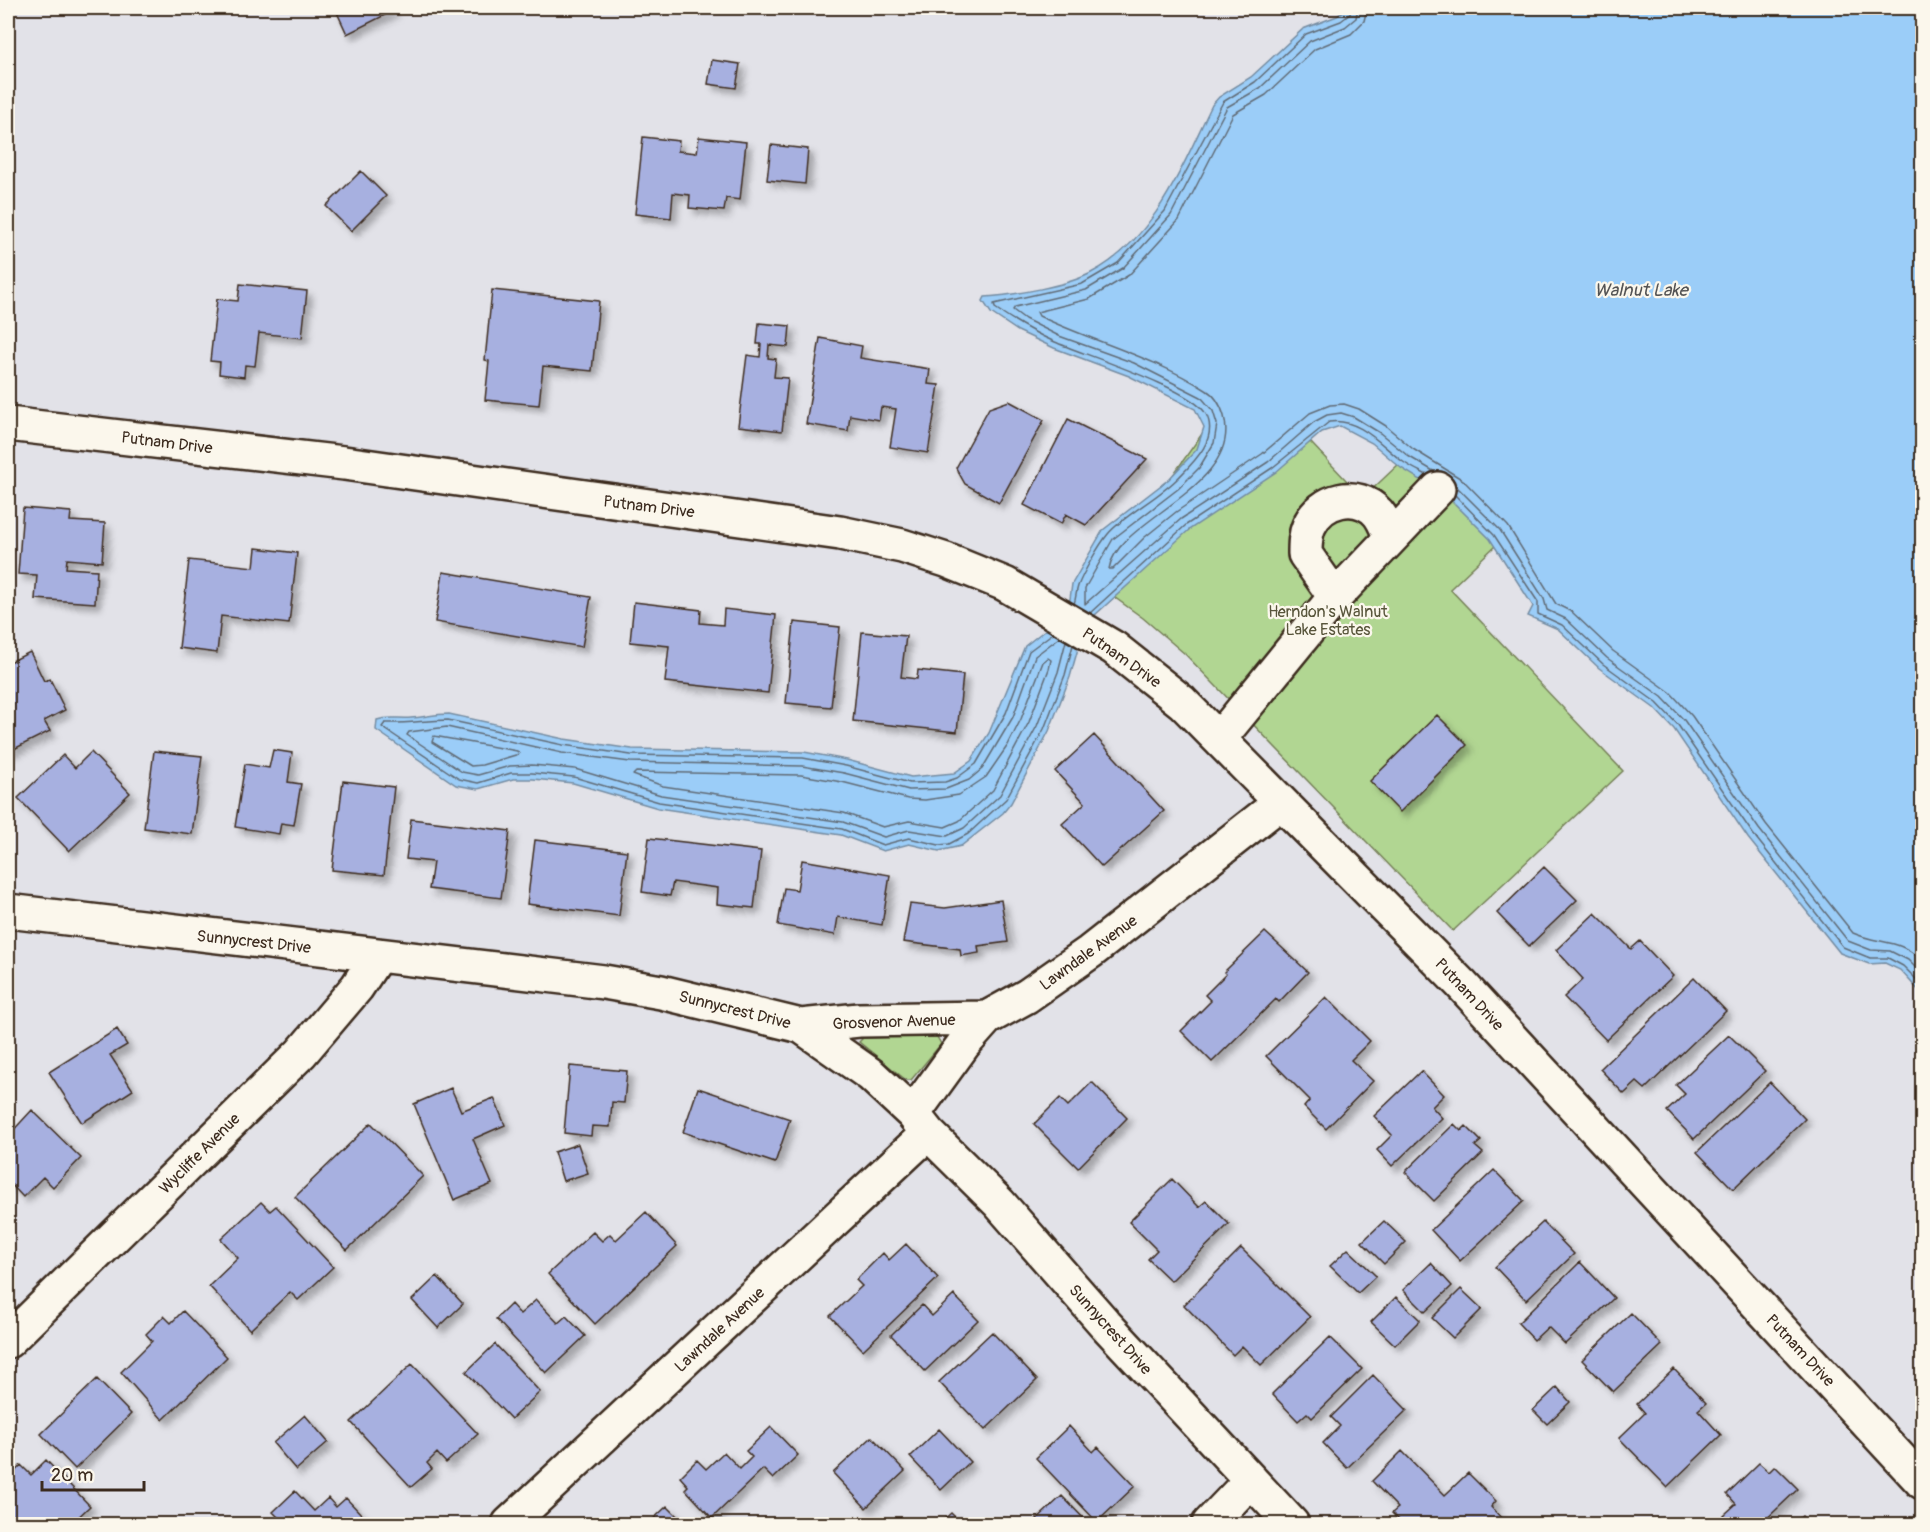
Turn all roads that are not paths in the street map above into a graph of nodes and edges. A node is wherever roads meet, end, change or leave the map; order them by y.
1 (8, 424) edge
2 (1438, 489) dead end
3 (1391, 538) junction
4 (1335, 597) junction
5 (1220, 739) junction
6 (1280, 803) junction
7 (8, 911) edge
8 (378, 955) junction
9 (987, 1018) junction
10 (801, 1026) junction
11 (921, 1124) junction
12 (8, 1341) edge
13 (1251, 1480) junction
14 (1923, 1482) edge
15 (509, 1524) edge
16 (1209, 1524) edge
17 (1292, 1524) edge

1 - 5 street, Putnam Drive
2 - 3 street
3 - 4 street
3 - 4 street
4 - 5 street
5 - 6 street, Putnam Drive
6 - 9 street, Lawndale Avenue
6 - 14 street, Putnam Drive
7 - 8 street, Sunnycrest Drive
8 - 10 street, Sunnycrest Drive
8 - 12 street, Wycliffe Avenue
9 - 10 street, Grosvenor Avenue
9 - 11 street, Lawndale Avenue
10 - 11 street, Sunnycrest Drive
11 - 13 street, Sunnycrest Drive
11 - 15 street, Lawndale Avenue
13 - 16 street
13 - 17 street, Sunnycrest Drive

